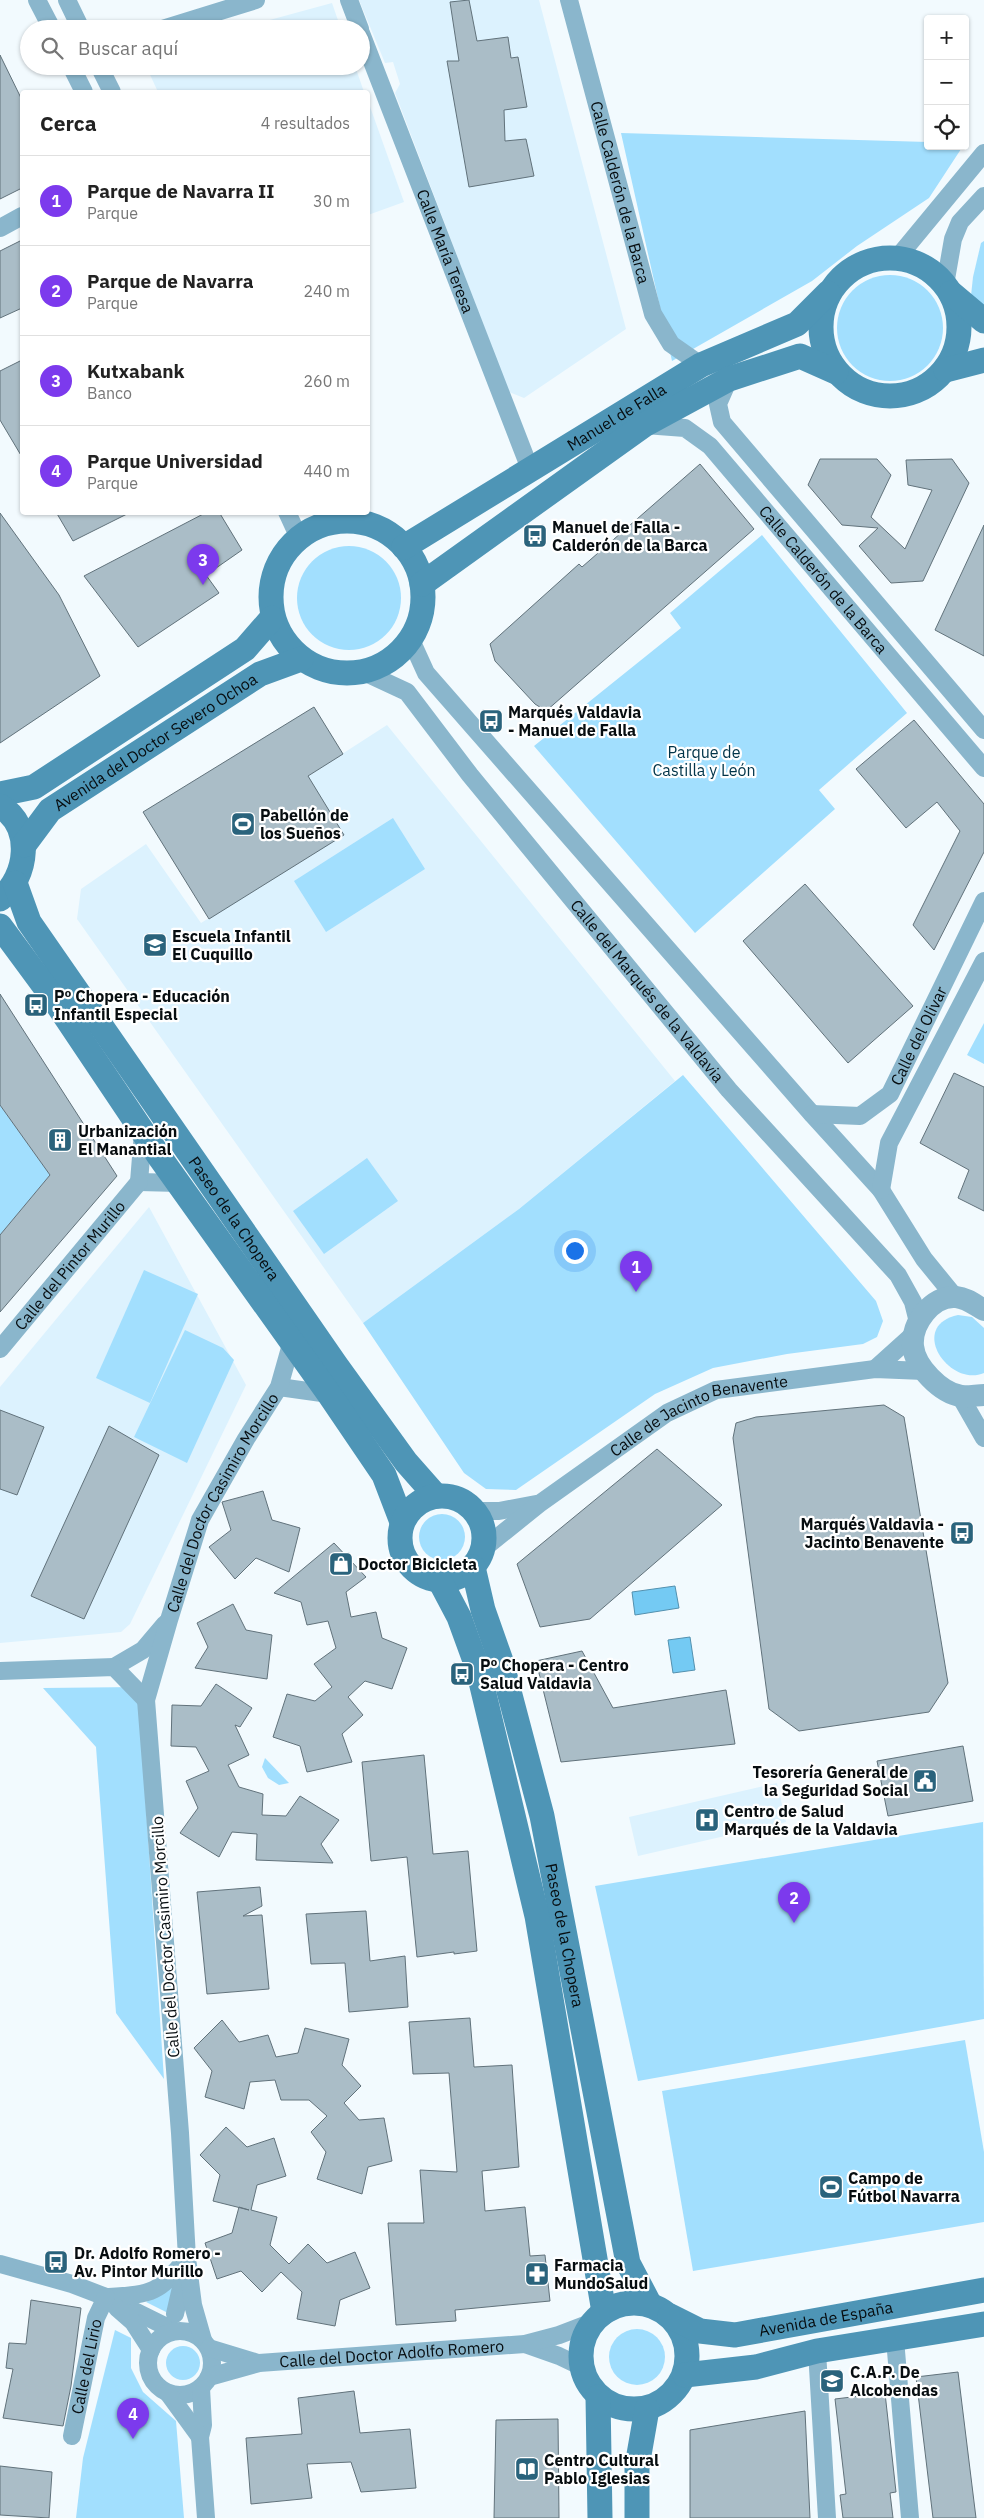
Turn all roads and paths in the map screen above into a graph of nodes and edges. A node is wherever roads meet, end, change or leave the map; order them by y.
1 (37, 0) edge
2 (67, 0) edge
3 (256, 0) edge
4 (349, 0) edge
5 (569, 0) edge
6 (47, 20) edge
7 (77, 20) edge
8 (191, 20) edge
9 (357, 20) edge
10 (370, 56) edge
11 (76, 75) edge
12 (104, 75) edge
13 (83, 90) edge
14 (111, 90) edge
15 (984, 154) edge
16 (984, 196) edge
17 (20, 217) edge
18 (0, 228) edge
19 (898, 257) junction
20 (948, 289) junction
21 (828, 293) junction
22 (984, 321) edge
23 (984, 360) edge
24 (701, 365) junction
25 (946, 370) junction
26 (836, 372) junction
27 (729, 380) junction
28 (644, 424) junction
29 (530, 469) junction
30 (288, 515) edge
31 (349, 517) edge
32 (299, 538) junction
33 (404, 547) junction
34 (422, 584) junction
35 (272, 618) junction
36 (411, 640) junction
37 (301, 659) junction
38 (364, 672) junction
39 (984, 730) edge
40 (984, 768) edge
41 (0, 794) edge
42 (0, 806) edge
43 (24, 845) junction
44 (8, 891) edge
45 (984, 901) edge
46 (0, 926) edge
47 (984, 961) edge
48 (812, 1114) junction
49 (143, 1132) junction
50 (138, 1182) junction
51 (178, 1183) junction
52 (881, 1190) junction
53 (955, 1297) junction
54 (984, 1310) edge
55 (916, 1328) junction
56 (292, 1341) junction
57 (0, 1349) edge
58 (875, 1369) junction
59 (924, 1371) junction
60 (279, 1388) junction
61 (329, 1394) junction
62 (984, 1395) edge
63 (960, 1396) junction
64 (984, 1438) edge
65 (436, 1496) junction
66 (539, 1504) junction
67 (474, 1511) junction
68 (402, 1522) junction
69 (478, 1558) junction
70 (440, 1581) junction
71 (169, 1620) junction
72 (114, 1667) junction
73 (0, 1671) edge
74 (146, 1700) junction
75 (187, 2258) junction
76 (0, 2264) edge
77 (984, 2290) edge
78 (106, 2297) junction
79 (660, 2311) junction
80 (598, 2317) junction
81 (175, 2322) junction
82 (983, 2329) edge
83 (895, 2339) junction
84 (206, 2344) junction
85 (525, 2344) junction
86 (151, 2350) junction
87 (817, 2351) junction
88 (259, 2363) junction
89 (582, 2367) junction
90 (685, 2375) junction
91 (205, 2382) junction
92 (168, 2393) junction
93 (598, 2397) junction
94 (647, 2409) junction
95 (72, 2436) dead end
96 (200, 2437) junction
97 (206, 2518) edge
98 (600, 2518) edge
99 (637, 2518) edge
100 (827, 2518) edge
101 (910, 2518) edge

1 - 6 street
2 - 7 street
3 - 8 street
4 - 9 street
5 - 24 street, Calle Calderón de la Barca
10 - 29 street, Calle María Teresa
11 - 13 street
12 - 14 street
15 - 19 street
16 - 20 street
17 - 18 street
19 - 20 main road
19 - 21 main road
20 - 22 main road
20 - 25 main road
21 - 24 main road, Manuel de Falla
21 - 26 main road
23 - 25 main road
24 - 29 main road, Manuel de Falla
25 - 26 main road
26 - 27 main road, Manuel de Falla
27 - 28 main road, Manuel de Falla
27 - 39 street, Calle Calderón de la Barca
28 - 34 main road, Manuel de Falla
28 - 40 street, Calle Calderón de la Barca
29 - 33 main road, Manuel de Falla
30 - 32 street
31 - 32 main road
31 - 33 main road
32 - 35 main road
33 - 34 main road
34 - 36 main road
35 - 37 main road
35 - 41 main road, Avenida del Doctor Severo Ochoa
36 - 38 main road
36 - 48 street
37 - 38 main road
37 - 43 main road, Avenida del Doctor Severo Ochoa
38 - 55 street, Calle del Marqués de la Valdavia
42 - 43 main road
43 - 44 main road
44 - 65 main road, Paseo de la Chopera
45 - 48 street, Calle del Olivar
46 - 49 main road, Paseo de la Chopera
47 - 52 street, Calle del Olivar
48 - 52 street
49 - 50 street
49 - 51 main road, Paseo de la Chopera
50 - 51 street
50 - 57 street, Calle del Pintor Murillo
51 - 56 main road, Paseo de la Chopera
52 - 53 street
53 - 54 street
53 - 55 street
55 - 58 street
55 - 59 street
56 - 60 street, Calle del Doctor Casimiro Morcillo
56 - 61 main road, Paseo de la Chopera
58 - 59 street, Calle de Jacinto Benavente
58 - 66 street, Calle de Jacinto Benavente
59 - 63 street
60 - 61 street
60 - 71 street, Calle del Doctor Casimiro Morcillo
61 - 68 main road, Paseo de la Chopera
62 - 63 street
63 - 64 street
65 - 67 main road
65 - 68 main road
66 - 67 street
66 - 69 street, Calle de Jacinto Benavente
67 - 69 main road
68 - 70 main road
69 - 70 main road
69 - 79 main road, Paseo de la Chopera
70 - 80 main road, Paseo de la Chopera
71 - 72 street, Calle del Doctor Casimiro Morcillo
71 - 74 street, Calle del Doctor Casimiro Morcillo
72 - 73 street
72 - 74 street
74 - 75 street, Calle del Doctor Casimiro Morcillo
75 - 78 street
75 - 81 street, Calle del Doctor Casimiro Morcillo
75 - 84 street, Calle del Doctor Casimiro Morcillo
76 - 78 street
77 - 79 main road, Avenida de España
78 - 81 street
78 - 86 street
78 - 95 street, Calle del Lirio
79 - 80 main road
79 - 90 main road
80 - 85 street
80 - 89 main road
81 - 84 street
81 - 86 street
82 - 83 main road, Avenida de España
83 - 87 main road, Avenida de España
83 - 101 street
84 - 88 street, Calle del Doctor Adolfo Romero
84 - 91 street
85 - 88 street, Calle del Doctor Adolfo Romero
85 - 89 street
86 - 92 street
87 - 90 main road, Avenida de España
87 - 100 street
88 - 91 street, Calle del Doctor Adolfo Romero
89 - 93 main road
90 - 94 main road
91 - 92 street
91 - 96 street
92 - 96 street
93 - 94 main road
93 - 98 main road
94 - 99 main road
96 - 97 street

